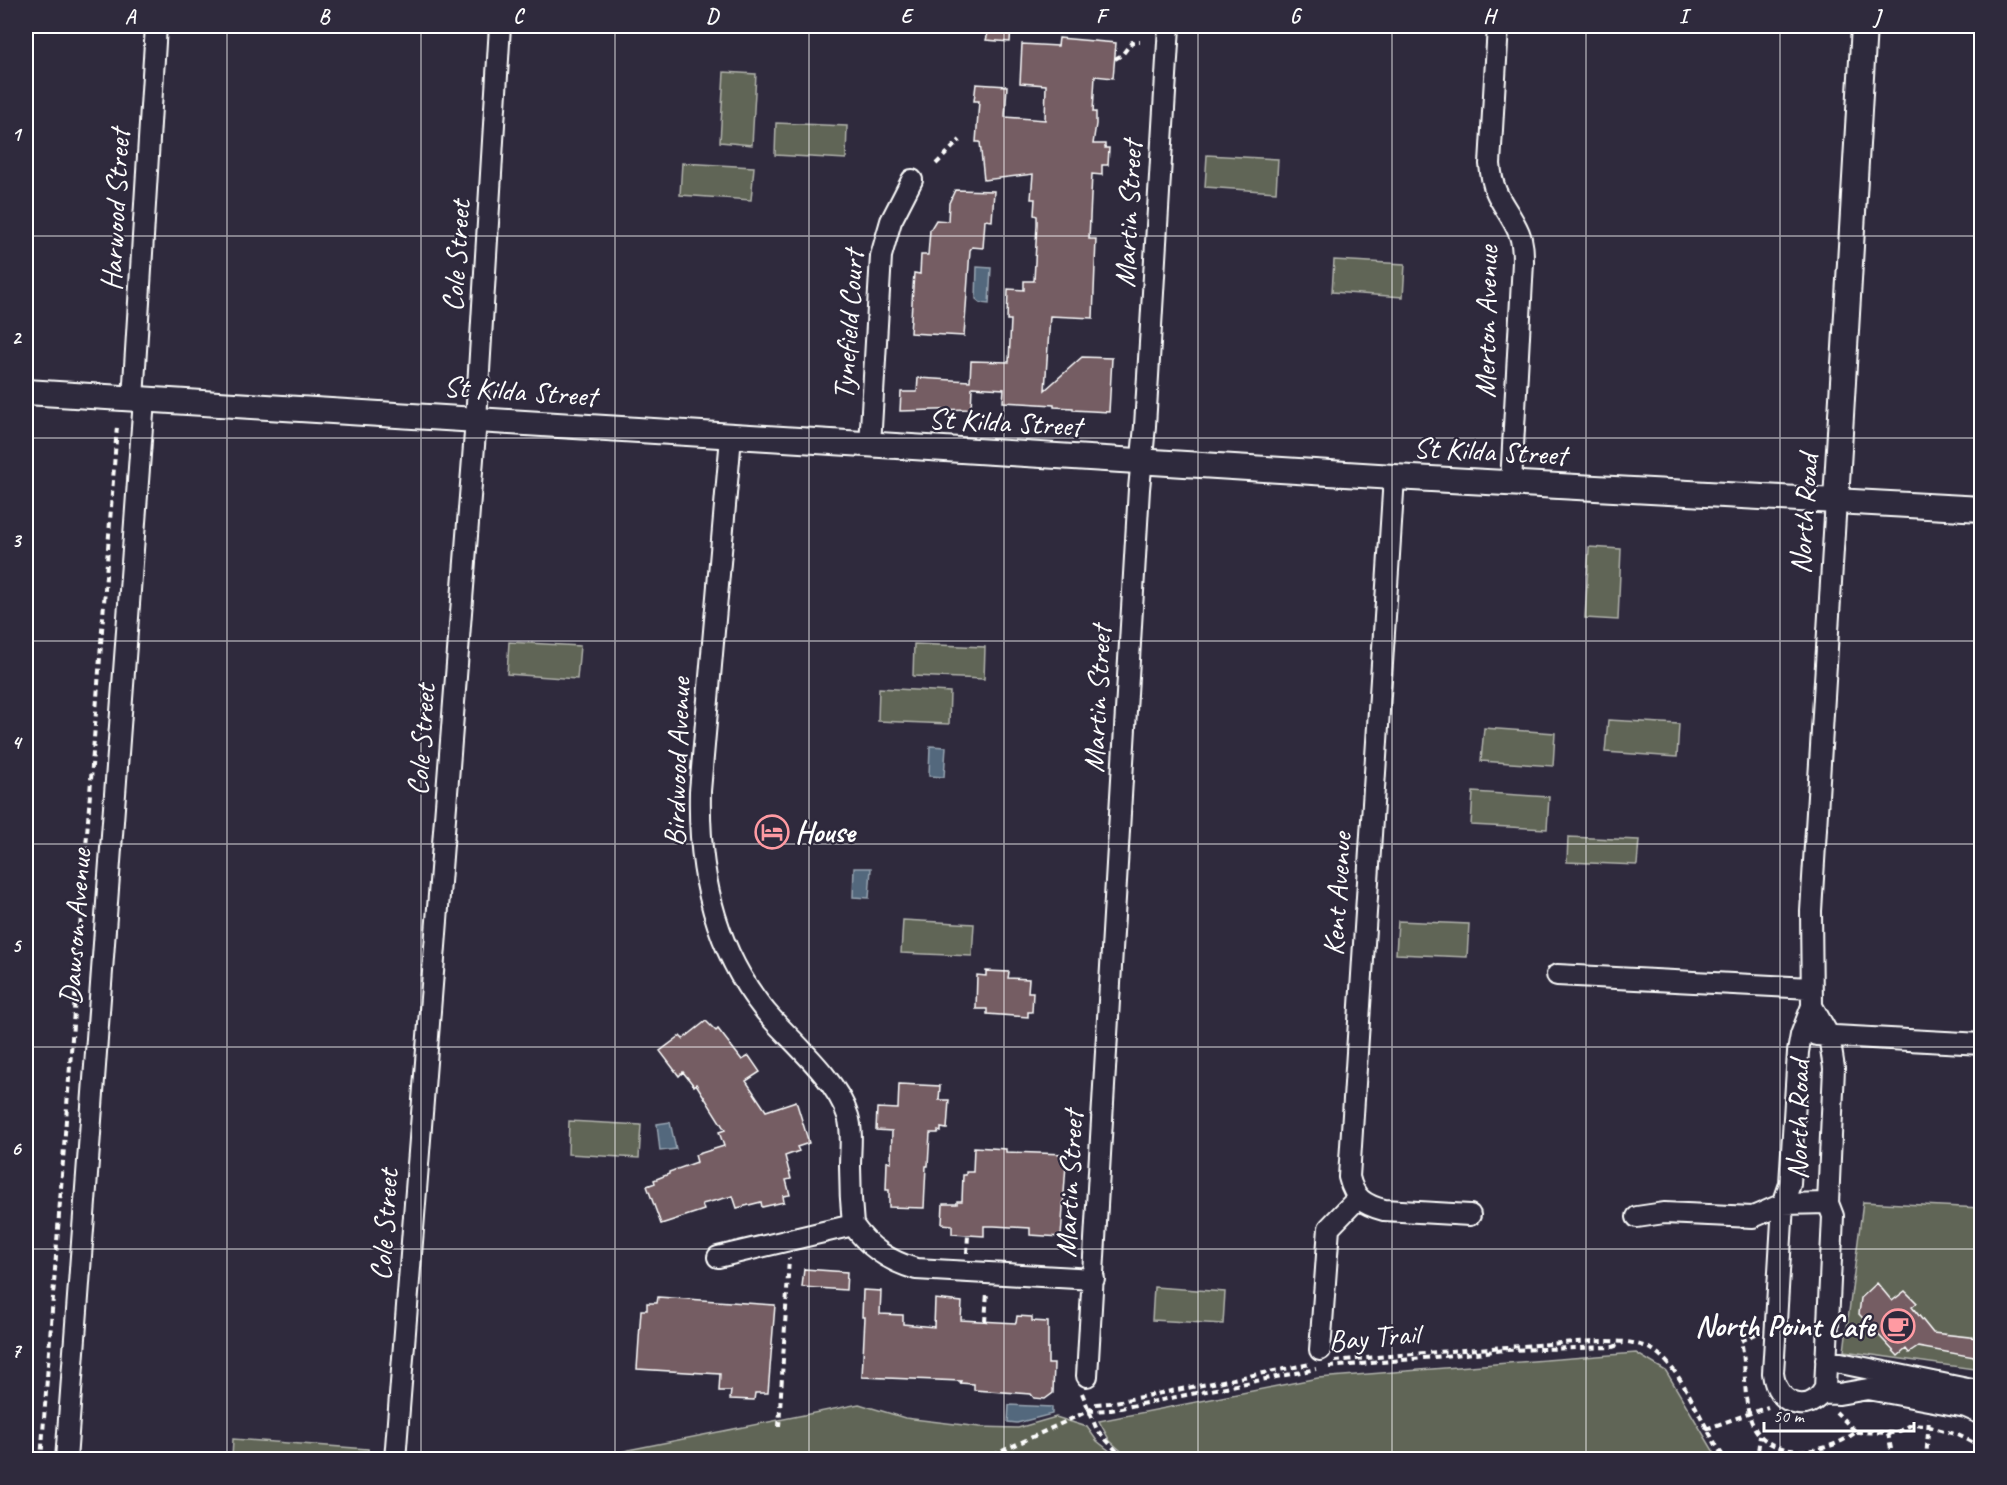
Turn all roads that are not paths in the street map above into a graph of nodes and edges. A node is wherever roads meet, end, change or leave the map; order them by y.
1 (156, 26) edge
2 (500, 26) edge
3 (1169, 26) edge
4 (1498, 26) edge
5 (1864, 26) edge
6 (912, 180) dead end
7 (26, 392) edge
8 (138, 399) junction
9 (476, 420) junction
10 (731, 436) junction
11 (870, 445) junction
12 (1141, 461) junction
13 (1394, 477) junction
14 (1511, 483) junction
15 (1836, 500) junction
16 (1982, 509) edge
17 (1557, 975) dead end
18 (1812, 997) junction
19 (1801, 1035) junction
20 (1828, 1036) junction
21 (1982, 1044) edge
22 (1358, 1198) junction
23 (1828, 1203) junction
24 (1782, 1204) junction
25 (1470, 1215) dead end
26 (1637, 1217) dead end
27 (853, 1225) junction
28 (718, 1257) dead end
29 (1094, 1279) junction
30 (1322, 1358) road end
31 (1826, 1360) junction
32 (1087, 1376) dead end
33 (1982, 1392) edge
34 (1821, 1394) junction
35 (1982, 1414) edge
36 (66, 1460) edge
37 (395, 1460) edge

1 - 8 street, Harwood Street
2 - 9 street, Cole Street
3 - 12 street, Martin Street
4 - 14 street, Merton Avenue
5 - 15 main road, North Road
6 - 11 street, Tynefield Court
7 - 8 main road, St Kilda Street
8 - 9 main road, St Kilda Street
8 - 36 street, Dawson Avenue
9 - 10 main road, St Kilda Street
9 - 37 street, Cole Street
10 - 11 main road, St Kilda Street
10 - 27 street, Birdwood Avenue
11 - 12 main road, St Kilda Street
12 - 13 main road, St Kilda Street
12 - 29 street, Martin Street
13 - 14 main road, St Kilda Street
13 - 22 street, Kent Avenue
14 - 15 main road, St Kilda Street
15 - 16 main road, St Kilda Street
15 - 18 street, North Road
17 - 18 street
18 - 19 street, North Road
18 - 20 street, North Road
19 - 20 street
19 - 24 street, North Road
20 - 21 street
20 - 23 street, North Road
22 - 25 street
22 - 30 street
23 - 24 street, North Road
23 - 31 street, North Road
24 - 26 street
24 - 34 street, North Road
27 - 28 street
27 - 29 street
29 - 32 street, Martin Street
31 - 33 street
31 - 34 street, North Road
34 - 35 street

